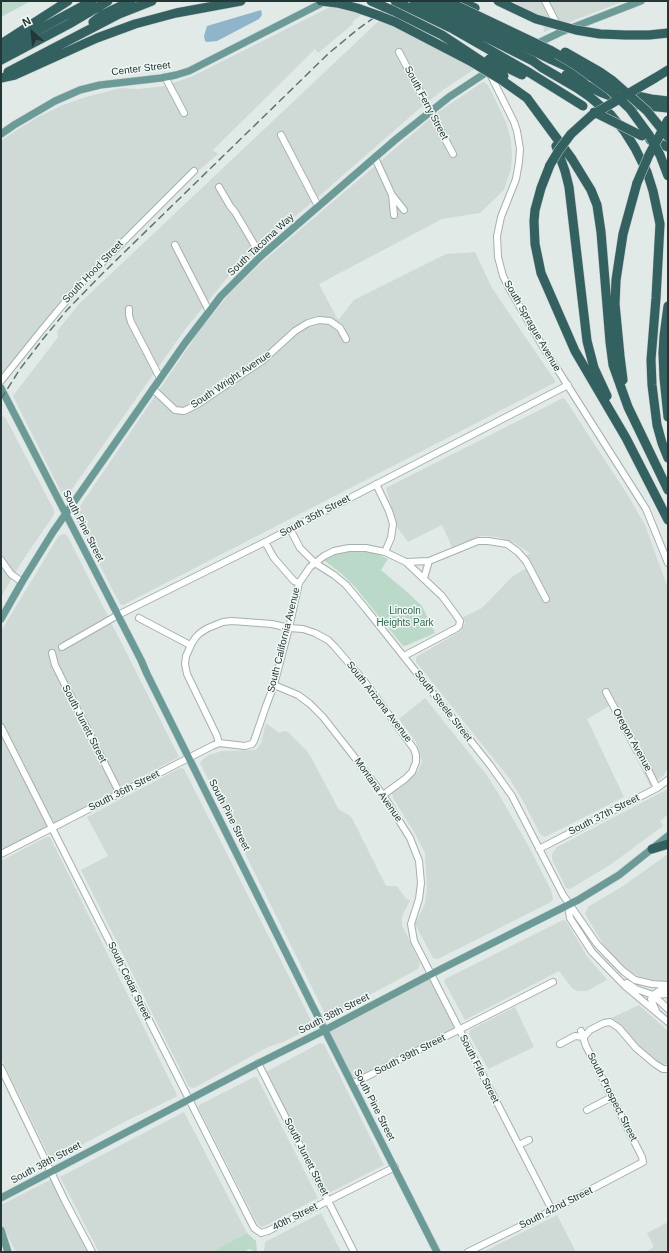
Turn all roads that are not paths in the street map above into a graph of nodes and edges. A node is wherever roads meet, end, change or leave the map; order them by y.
1 (67, 1) edge
2 (92, 1) edge
3 (108, 1) edge
4 (116, 1) edge
5 (131, 1) edge
6 (152, 1) edge
7 (235, 1) edge
8 (241, 1) edge
9 (321, 1) edge
10 (326, 1) edge
11 (371, 1) edge
12 (395, 1) edge
13 (414, 1) edge
14 (430, 1) edge
15 (447, 1) edge
16 (461, 1) edge
17 (468, 1) edge
18 (498, 1) edge
19 (545, 1) edge
20 (641, 1) edge
21 (475, 8) junction
22 (69, 24) junction
23 (561, 32) junction
24 (668, 33) edge
25 (442, 35) junction
26 (73, 37) junction
27 (1, 44) edge
28 (1, 50) edge
29 (399, 52) dead end
30 (1, 60) edge
31 (534, 61) junction
32 (668, 70) edge
33 (488, 71) junction
34 (1, 77) edge
35 (165, 77) junction
36 (527, 98) junction
37 (668, 100) edge
38 (583, 106) junction
39 (668, 108) edge
40 (430, 111) junction
41 (184, 113) dead end
42 (668, 120) edge
43 (1, 134) edge
44 (281, 135) dead end
45 (554, 135) junction
46 (668, 137) edge
47 (668, 147) edge
48 (453, 154) dead end
49 (375, 158) junction
50 (194, 171) dead end
51 (668, 176) edge
52 (220, 187) dead end
53 (392, 195) junction
54 (318, 206) junction
55 (404, 210) dead end
56 (394, 215) dead end
57 (174, 245) dead end
58 (261, 256) junction
59 (668, 306) edge
60 (129, 309) dead end
61 (209, 311) junction
62 (346, 339) dead end
63 (160, 378) junction
64 (1, 381) edge
65 (568, 385) junction
66 (1, 388) edge
67 (153, 389) junction
68 (628, 407) junction
69 (668, 416) edge
70 (626, 438) junction
71 (668, 458) edge
72 (376, 484) junction
73 (668, 490) edge
74 (66, 514) junction
75 (668, 520) edge
76 (290, 529) junction
77 (266, 542) junction
78 (385, 552) junction
79 (1, 560) edge
80 (429, 561) junction
81 (406, 562) junction
82 (315, 563) junction
83 (668, 563) edge
84 (424, 578) junction
85 (22, 582) junction
86 (299, 583) junction
87 (546, 600) dead end
88 (118, 615) junction
89 (139, 618) dead end
90 (1, 619) edge
91 (289, 628) junction
92 (190, 645) junction
93 (62, 647) dead end
94 (52, 653) dead end
95 (404, 656) junction
96 (274, 685) junction
97 (606, 692) dead end
98 (1, 727) edge
99 (219, 743) junction
100 (189, 758) junction
101 (668, 780) edge
102 (657, 788) junction
103 (120, 794) junction
104 (383, 795) junction
105 (52, 828) junction
106 (668, 836) edge
107 (668, 844) edge
108 (539, 849) junction
109 (652, 849) junction
110 (1, 854) edge
111 (568, 905) junction
112 (411, 926) joint
113 (431, 974) junction
114 (615, 976) junction
115 (635, 980) junction
116 (553, 982) dead end
117 (668, 985) edge
118 (668, 988) edge
119 (650, 994) junction
120 (668, 994) edge
121 (668, 1010) edge
122 (657, 1013) junction
123 (668, 1022) edge
124 (325, 1030) junction
125 (459, 1030) junction
126 (583, 1034) junction
127 (560, 1044) dead end
128 (258, 1064) junction
129 (1, 1068) edge
130 (667, 1069) edge
131 (352, 1084) junction
132 (612, 1097) junction
133 (188, 1100) junction
134 (587, 1110) dead end
135 (529, 1140) dead end
136 (519, 1145) junction
137 (643, 1162) joint
138 (395, 1167) junction
139 (51, 1171) junction
140 (1, 1198) edge
141 (329, 1201) junction
142 (552, 1210) junction
143 (1, 1230) edge
144 (259, 1232) joint
145 (1, 1244) edge
146 (7, 1252) edge
147 (92, 1252) edge
148 (354, 1252) edge
149 (437, 1252) edge
150 (468, 1252) edge

1 - 27 highway
2 - 28 highway
3 - 22 highway
4 - 22 highway
5 - 26 highway
6 - 26 highway
7 - 8 highway
7 - 34 highway
9 - 36 highway, bridge
10 - 35 main road, Center Street
11 - 25 highway, bridge
12 - 38 highway, bridge
13 - 31 highway, bridge
14 - 37 highway, bridge
15 - 51 highway, bridge
16 - 21 highway
17 - 21 highway
18 - 24 highway, bridge
19 - 23 street
20 - 23 main road, South Tacoma Way
21 - 46 highway, bridge
22 - 30 highway
23 - 33 main road, South Tacoma Way
25 - 36 highway, bridge
25 - 38 highway, bridge
26 - 34 highway
29 - 40 street, South Ferry Street
31 - 39 highway
31 - 71 highway
32 - 70 highway, bridge
33 - 40 main road, South Tacoma Way
33 - 65 street, South Sprague Avenue
35 - 41 street
35 - 43 main road, Center Street
36 - 45 highway
38 - 47 highway, bridge
40 - 48 street, South Ferry Street
40 - 49 main road, South Tacoma Way
42 - 68 highway, bridge
44 - 54 street
45 - 68 highway
45 - 70 highway
49 - 53 street
49 - 54 main road, South Tacoma Way
50 - 64 street, South Hood Street
52 - 58 street
53 - 55 street
53 - 56 street
54 - 58 main road, South Tacoma Way
57 - 61 street
58 - 61 main road, South Tacoma Way
59 - 69 highway
60 - 63 street
61 - 63 main road, South Tacoma Way
62 - 67 street, South Wright Avenue
63 - 67 main road, South Tacoma Way
65 - 72 street, South 35th Street
65 - 83 street, South Sprague Avenue
66 - 74 main road, South Pine Street
67 - 74 main road, South Tacoma Way
68 - 73 highway
70 - 75 highway
72 - 76 street, South 35th Street
72 - 78 street
74 - 85 main road, South Tacoma Way
74 - 88 main road, South Pine Street
76 - 77 street, South 35th Street
76 - 82 street, South Steele Street
77 - 86 street
77 - 88 street, South 35th Street
78 - 81 street, South California Avenue
78 - 82 street, South California Avenue
79 - 85 street
80 - 81 street
80 - 84 street
80 - 87 street
81 - 84 street
82 - 86 street, South California Avenue
82 - 95 street, South Steele Street
84 - 95 street
85 - 90 main road, South Tacoma Way
86 - 91 street, South California Avenue
88 - 93 street, South 35th Street
88 - 100 main road, South Pine Street
89 - 92 street
91 - 92 street, South Arizona Avenue
91 - 96 street, South California Avenue
91 - 104 street, South Arizona Avenue
92 - 99 street
94 - 103 street, South Junett Street
95 - 108 street, South Steele Street
96 - 99 street, South California Avenue
96 - 104 street, Montana Avenue
97 - 102 street, Oregon Avenue
98 - 105 street, South Cedar Street
99 - 100 street, South 36th Street
100 - 103 street, South 36th Street
100 - 124 main road, South Pine Street
101 - 102 street, South 37th Street
102 - 108 street, South 37th Street
103 - 105 street, South 36th Street
104 - 112 street, Montana Avenue
105 - 110 street, South 36th Street
105 - 133 street, South Cedar Street
106 - 109 main road, South 38th Street
107 - 109 highway
108 - 111 street, South Steele Street
109 - 111 main road, South 38th Street
111 - 113 main road, South 38th Street
111 - 114 street, South Steele Street
111 - 115 street, South Steele Street
112 - 113 street, South Fife Street
113 - 124 main road, South 38th Street
113 - 125 street, South Fife Street
114 - 119 street
114 - 122 street, South Steele Street
115 - 117 street
115 - 119 street, South Steele Street
116 - 125 street, South 39th Street
118 - 119 street
119 - 120 street
119 - 121 street
119 - 122 street
122 - 123 street, South Steele Street
124 - 128 main road, South 38th Street
124 - 131 main road, South Pine Street
125 - 131 street, South 39th Street
125 - 136 street, South Fife Street
126 - 127 street
126 - 130 street
126 - 132 street, South Prospect Street
128 - 133 main road, South 38th Street
128 - 141 street, South Junett Street
129 - 139 street
131 - 138 main road, South Pine Street
132 - 134 street
132 - 137 street, South Prospect Street
133 - 139 main road, South 38th Street
133 - 144 street, South Cedar Street
135 - 136 street
136 - 142 street, South Fife Street
137 - 142 street, South 42nd Street
138 - 141 street, 40th Street
138 - 149 main road, South Pine Street
139 - 140 main road, South 38th Street
139 - 147 street
141 - 144 street, 40th Street
141 - 148 street, South Junett Street
142 - 150 street, South 42nd Street
143 - 146 main road
145 - 146 street

